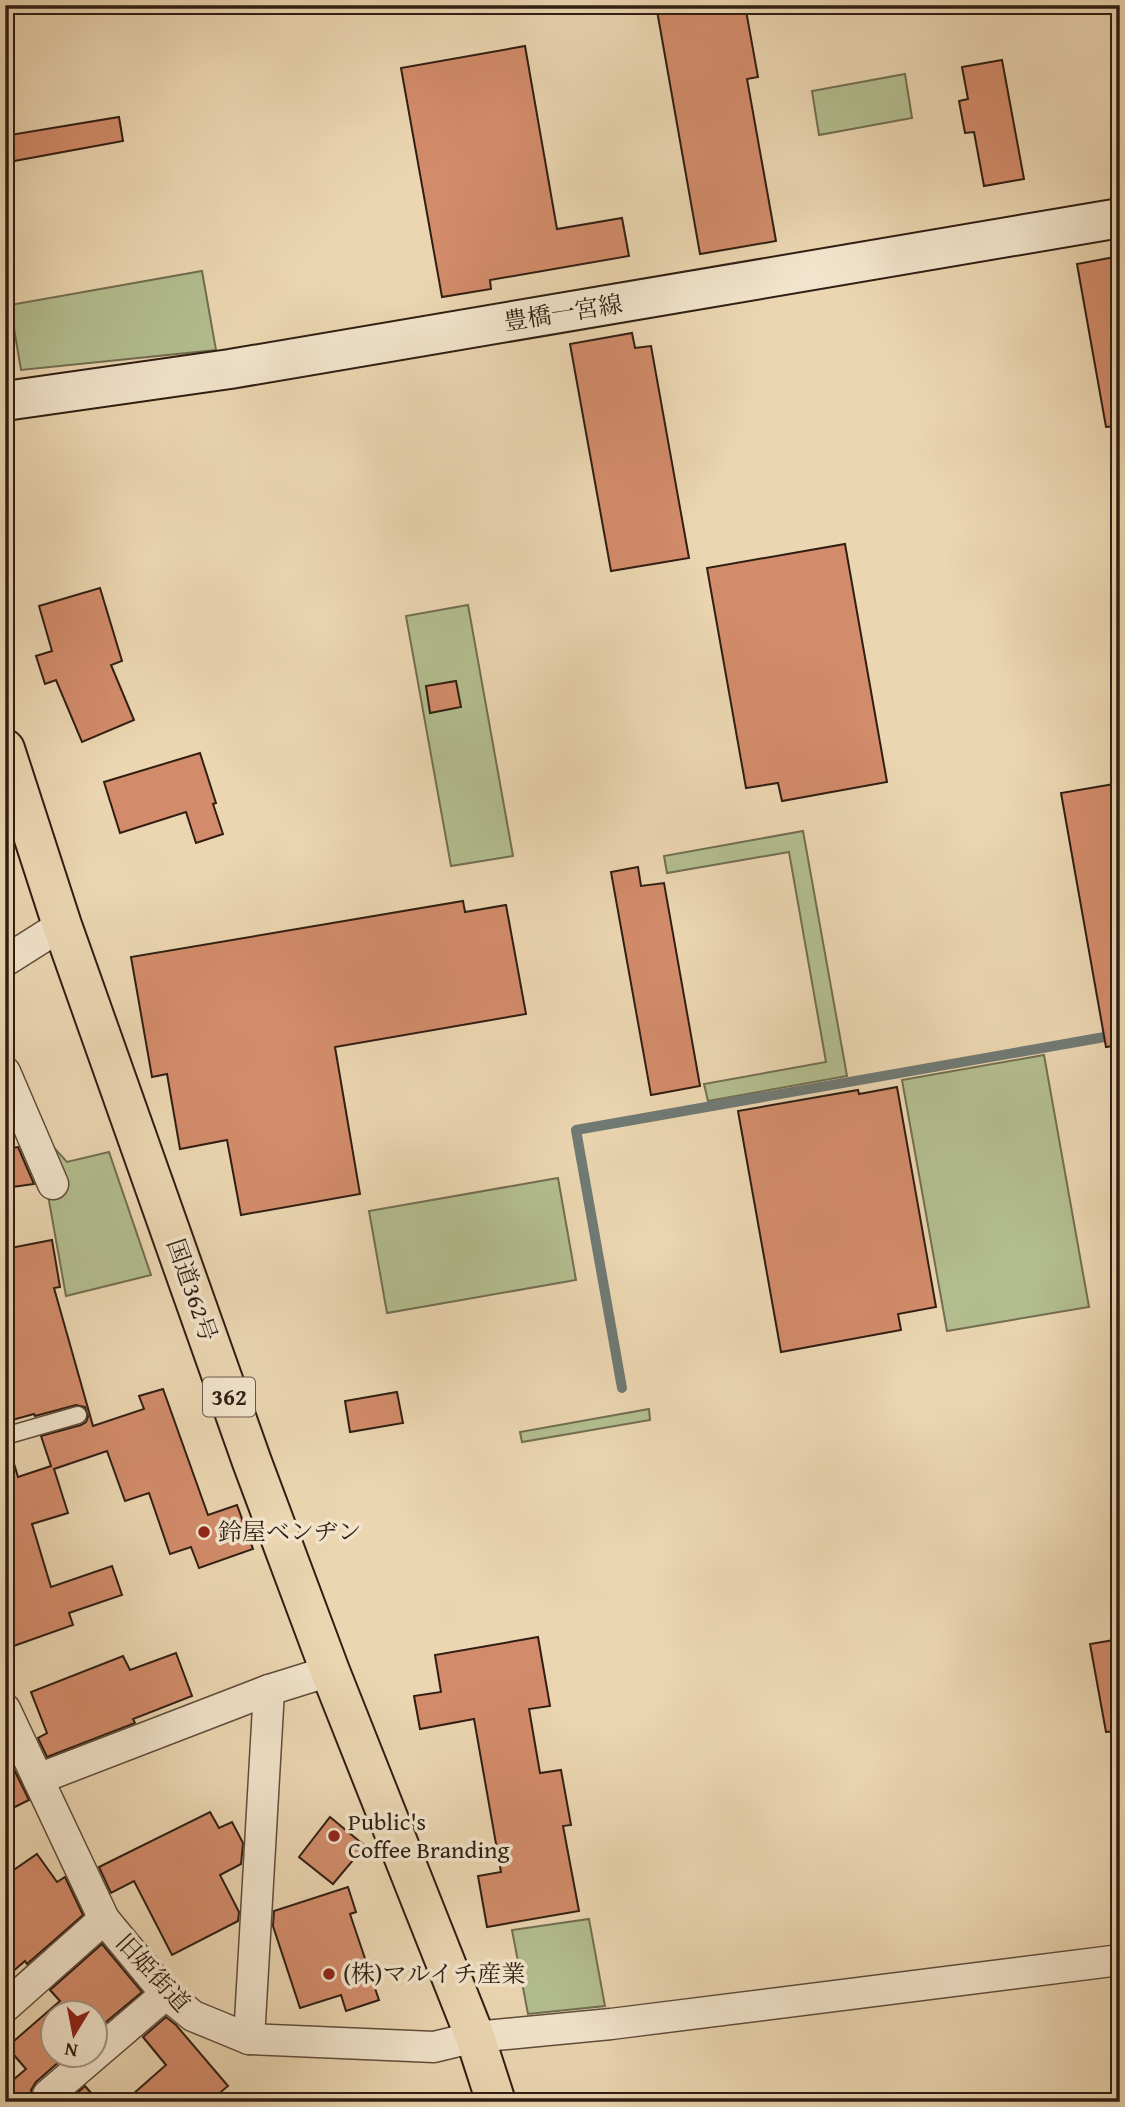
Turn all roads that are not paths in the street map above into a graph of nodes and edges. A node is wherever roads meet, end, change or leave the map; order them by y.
1 (1120, 218) edge
2 (5, 401) edge
3 (8, 766) edge
4 (62, 925) junction
5 (5, 961) edge
6 (5, 1072) edge
7 (53, 1184) dead end
8 (78, 1415) dead end
9 (5, 1436) edge
10 (330, 1671) junction
11 (270, 1690) junction
12 (5, 1709) edge
13 (38, 1779) junction
14 (104, 1919) junction
15 (1120, 1960) edge
16 (166, 1994) junction
17 (5, 2007) edge
18 (475, 2037) junction
19 (249, 2039) junction
20 (48, 2095) dead end
21 (496, 2102) edge

1 - 2 main road, 豊橋一宮線
3 - 4 highway, 国道362号 / 362
4 - 5 street
4 - 10 highway, 国道362号 / 362
6 - 7 street
8 - 9 lane
10 - 11 street
10 - 18 highway, 国道362号 / 362
11 - 13 street
11 - 19 street
12 - 13 street, 旧姫街道
13 - 14 street, 旧姫街道
14 - 16 street, 旧姫街道
14 - 17 street
15 - 18 street, 旧姫街道
16 - 19 street, 旧姫街道
16 - 20 street
18 - 19 street, 旧姫街道
18 - 21 highway, 国道362号 / 362

